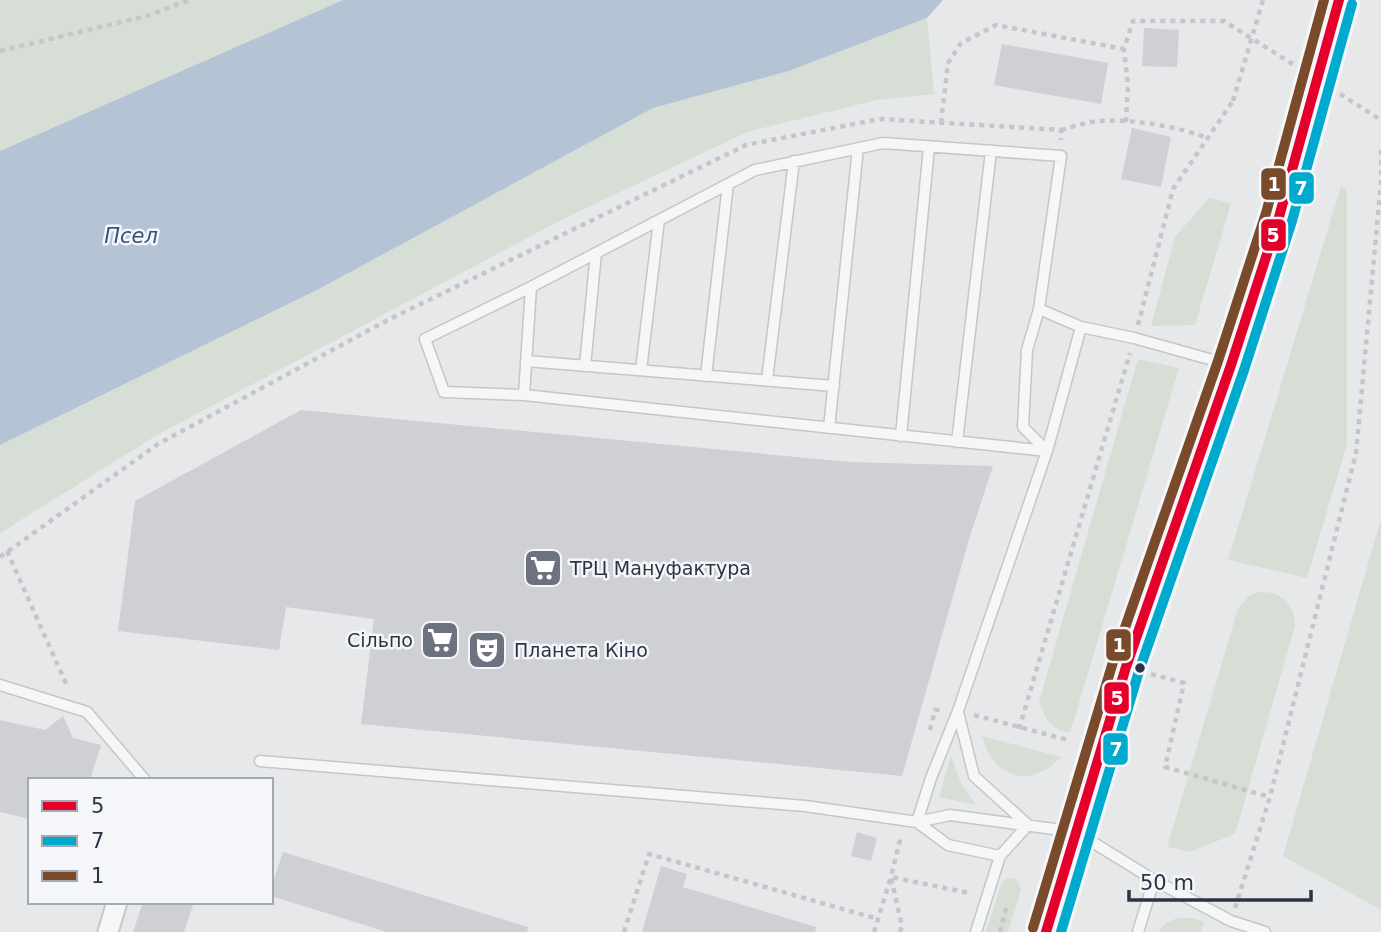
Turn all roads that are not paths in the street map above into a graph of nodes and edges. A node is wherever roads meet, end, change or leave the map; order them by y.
1 (1339, 0) edge
2 (929, 147) junction
3 (858, 148) junction
4 (991, 151) junction
5 (794, 161) junction
6 (728, 184) junction
7 (659, 220) junction
8 (596, 253) junction
9 (531, 287) junction
10 (1039, 309) junction
11 (1081, 327) junction
12 (526, 361) junction
13 (1231, 365) junction
14 (585, 366) junction
15 (640, 370) junction
16 (706, 376) junction
17 (767, 380) junction
18 (834, 386) junction
19 (524, 395) junction
20 (829, 428) junction
21 (901, 436) junction
22 (957, 442) junction
23 (1046, 452) junction
24 (0, 685) edge
25 (958, 710) junction
26 (260, 761) dead end
27 (143, 778) edge
28 (917, 822) junction
29 (1028, 825) junction
30 (1076, 832) junction
31 (1000, 856) junction
32 (1154, 880) junction
33 (116, 904) edge
34 (108, 932) edge
35 (976, 932) edge
36 (1046, 932) edge
37 (1138, 932) edge
38 (1265, 932) edge

1 - 13 main road, bridge
2 - 3 lane
2 - 4 lane
2 - 21 lane
3 - 5 lane
3 - 18 lane
4 - 10 lane
4 - 22 lane
5 - 6 lane
5 - 17 lane
6 - 7 lane
6 - 16 lane
7 - 8 lane
7 - 15 lane
8 - 9 lane
8 - 14 lane
9 - 12 lane
9 - 19 lane
10 - 11 lane
10 - 23 lane
11 - 13 lane
11 - 23 lane
12 - 14 lane
12 - 19 lane
13 - 30 main road
14 - 15 lane
15 - 16 lane
16 - 17 lane
17 - 18 lane
18 - 20 lane
19 - 20 lane
20 - 21 lane
21 - 22 lane
22 - 23 lane
23 - 25 lane
24 - 27 lane
25 - 28 lane
25 - 29 lane
26 - 28 lane
28 - 29 lane
28 - 31 lane
29 - 30 lane
29 - 31 lane
30 - 32 lane
30 - 36 main road
31 - 35 lane
32 - 37 lane
32 - 38 lane
33 - 34 street

